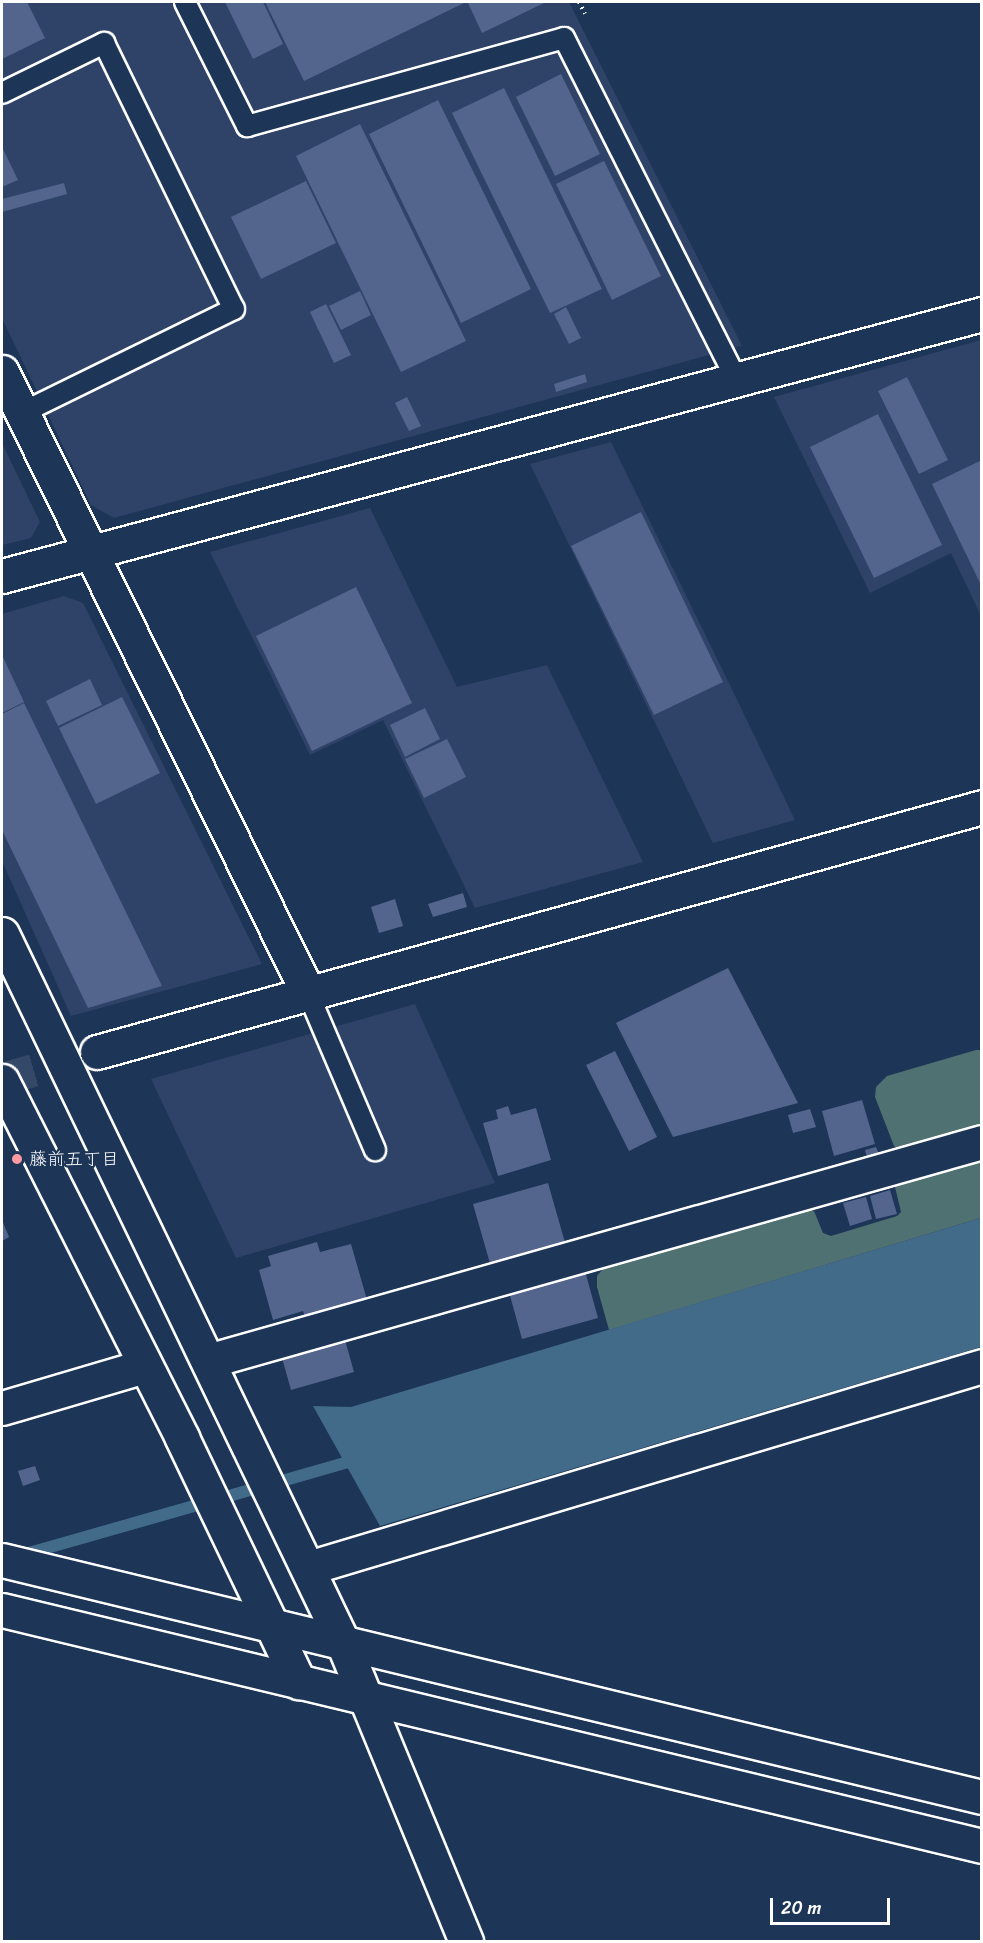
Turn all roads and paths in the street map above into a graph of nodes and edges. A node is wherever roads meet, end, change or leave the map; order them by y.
1 (185, 2) edge
2 (2, 93) edge
3 (981, 314) edge
4 (2, 372) edge
5 (736, 379) junction
6 (22, 413) junction
7 (91, 552) junction
8 (2, 576) edge
9 (981, 807) edge
10 (2, 934) edge
11 (308, 993) junction
12 (97, 1052) tunnel mouth
13 (2, 1081) edge
14 (981, 1142) edge
15 (375, 1150) dead end
16 (208, 1361) junction
17 (145, 1366) junction
18 (981, 1366) edge
19 (2, 1408) edge
20 (2, 1560) edge
21 (308, 1568) junction
22 (4, 1612) edge
23 (273, 1626) junction
24 (344, 1643) junction
25 (299, 1682) junction
26 (366, 1698) junction
27 (981, 1797) edge
28 (981, 1846) edge
29 (466, 1941) edge

1 - 5 lane
2 - 6 lane
3 - 5 street
4 - 6 street
5 - 7 street
6 - 7 street
7 - 8 street
7 - 11 street
9 - 11 street
10 - 16 street
11 - 12 street
11 - 15 lane
13 - 17 street
14 - 16 street
16 - 21 street
17 - 19 street
17 - 23 street
18 - 21 street
20 - 23 street
21 - 24 street
22 - 25 street
23 - 24 street
23 - 25 street
24 - 26 street
24 - 27 street
25 - 26 street
26 - 28 street
26 - 29 street

